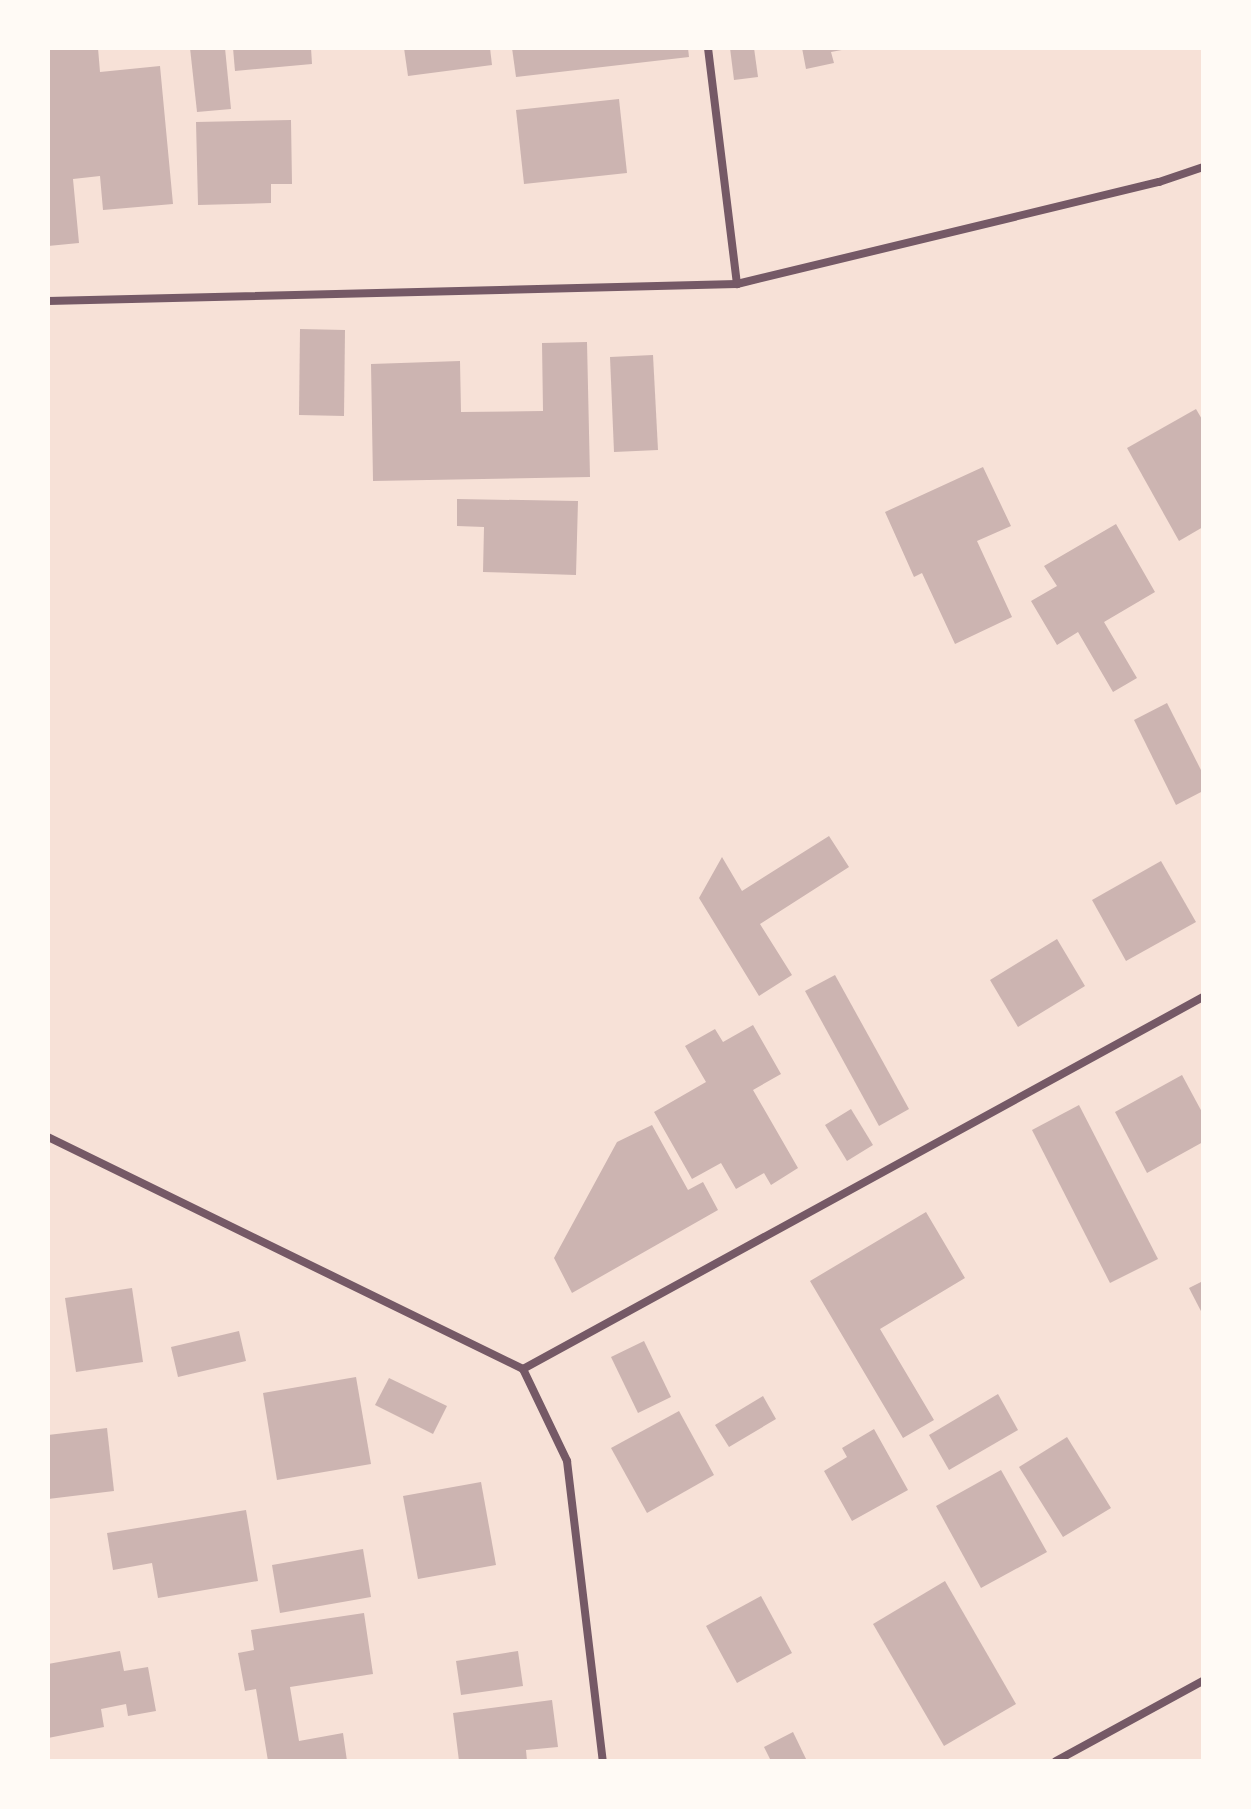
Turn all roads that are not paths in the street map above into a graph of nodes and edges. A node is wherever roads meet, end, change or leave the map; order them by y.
1 (708, 48) edge
2 (1203, 167) edge
3 (737, 284) junction
4 (48, 301) edge
5 (1203, 997) edge
6 (48, 1137) edge
7 (523, 1369) junction
8 (1203, 1681) edge
9 (603, 1761) edge
10 (1056, 1761) edge

1 - 3 street
2 - 3 street
3 - 4 street
5 - 7 street
6 - 7 street
7 - 9 street
8 - 10 street

